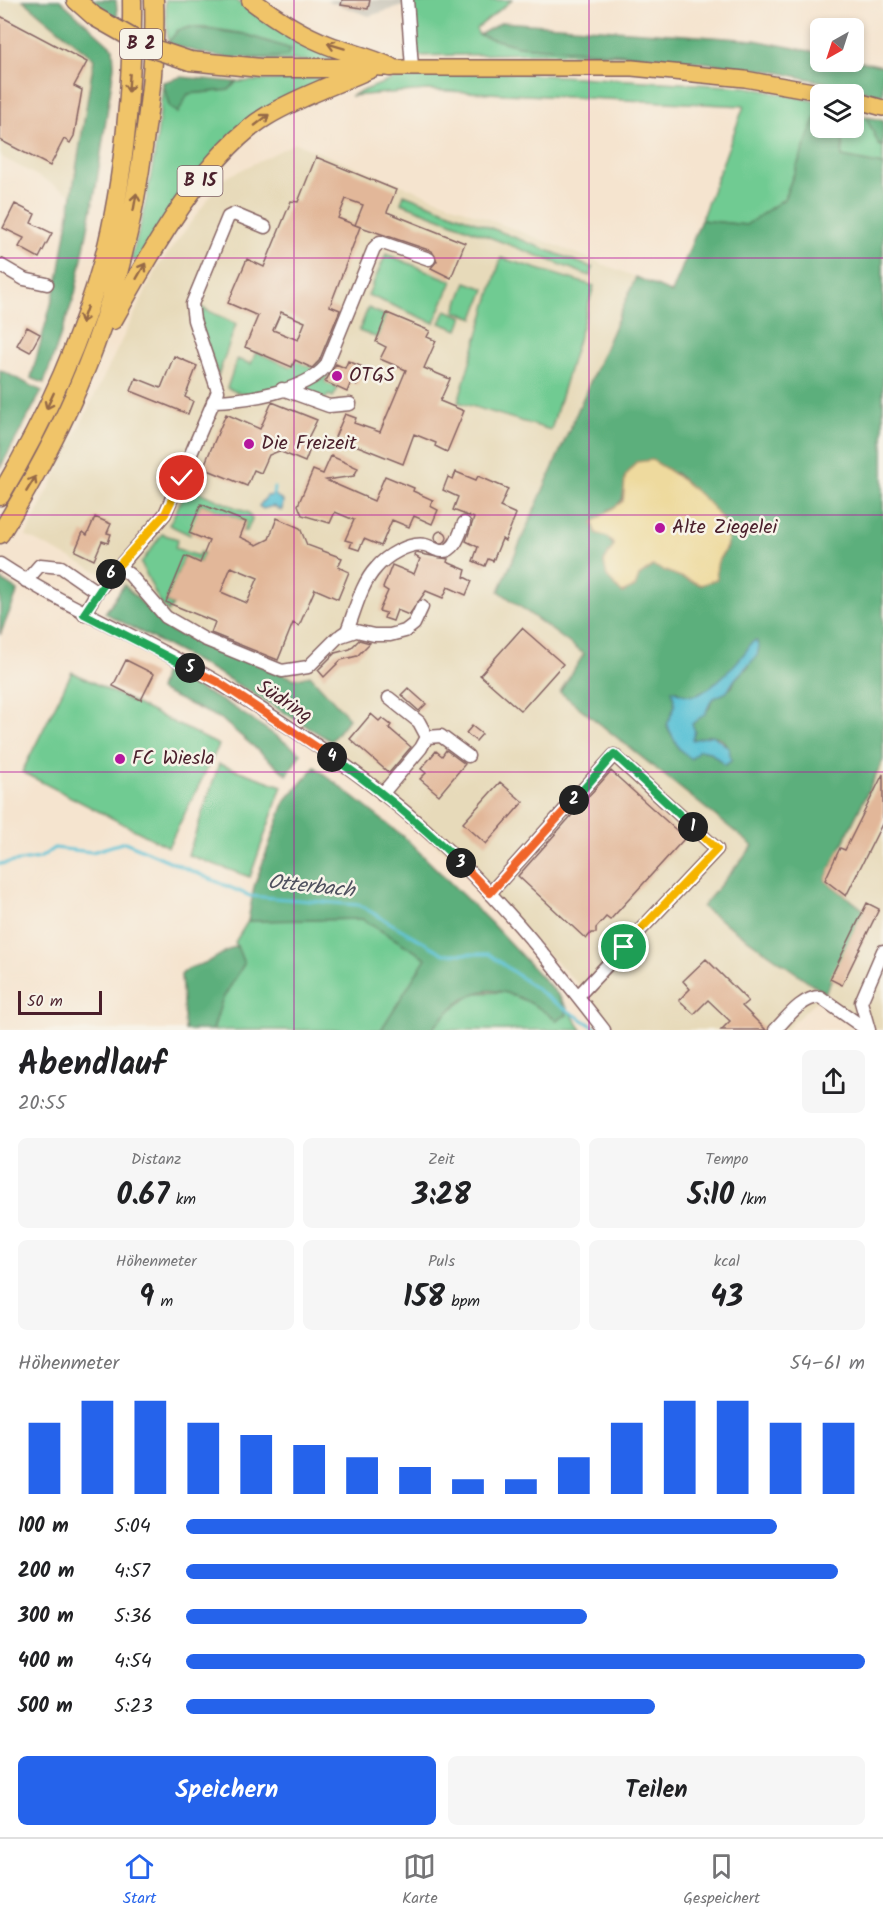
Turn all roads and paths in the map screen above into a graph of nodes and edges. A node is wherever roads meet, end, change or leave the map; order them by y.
1 (76, 0) edge
2 (132, 0) edge
3 (154, 0) edge
4 (251, 0) edge
5 (407, 0) edge
6 (412, 67) junction
7 (381, 68) junction
8 (810, 90) edge
9 (864, 103) edge
10 (883, 108) edge
11 (265, 227) dead end
12 (429, 259) dead end
13 (0, 265) edge
14 (48, 284) dead end
15 (92, 359) junction
16 (282, 389) junction
17 (213, 401) junction
18 (350, 404) dead end
19 (0, 496) edge
20 (464, 523) dead end
21 (0, 534) edge
22 (0, 564) edge
23 (118, 566) junction
24 (26, 581) junction
25 (97, 592) junction
26 (422, 607) dead end
27 (84, 614) junction
28 (334, 639) junction
29 (389, 698) dead end
30 (427, 737) junction
31 (468, 756) dead end
32 (382, 794) junction
33 (490, 893) junction
34 (883, 951) edge
35 (578, 996) junction
36 (604, 1030) edge
37 (775, 1030) edge
38 (868, 1030) edge

1 - 7 highway, B 2, bridge
2 -> 19 highway
15 -> 3 highway, B 15
7 -> 4 highway
5 - 6 street
6 - 7 main road
6 - 8 main road
15 -> 7 highway, B 15
9 - 10 main road
11 - 17 street
12 - 16 street
13 - 14 street
21 -> 15 highway, B 15
16 - 17 street
16 - 18 street
17 - 23 street
20 - 28 street, Südring
22 - 24 street, Südring
23 - 25 street
23 - 28 street, Südring
24 - 25 street
24 - 27 street, Südring
25 - 27 street
26 - 28 street
27 - 32 street, Südring
29 - 30 street
30 - 31 street
30 - 32 street
32 - 33 street, Südring
33 - 35 street, Südring
33 - 35 street
34 - 38 street
35 - 36 street, Südring
37 - 38 street

